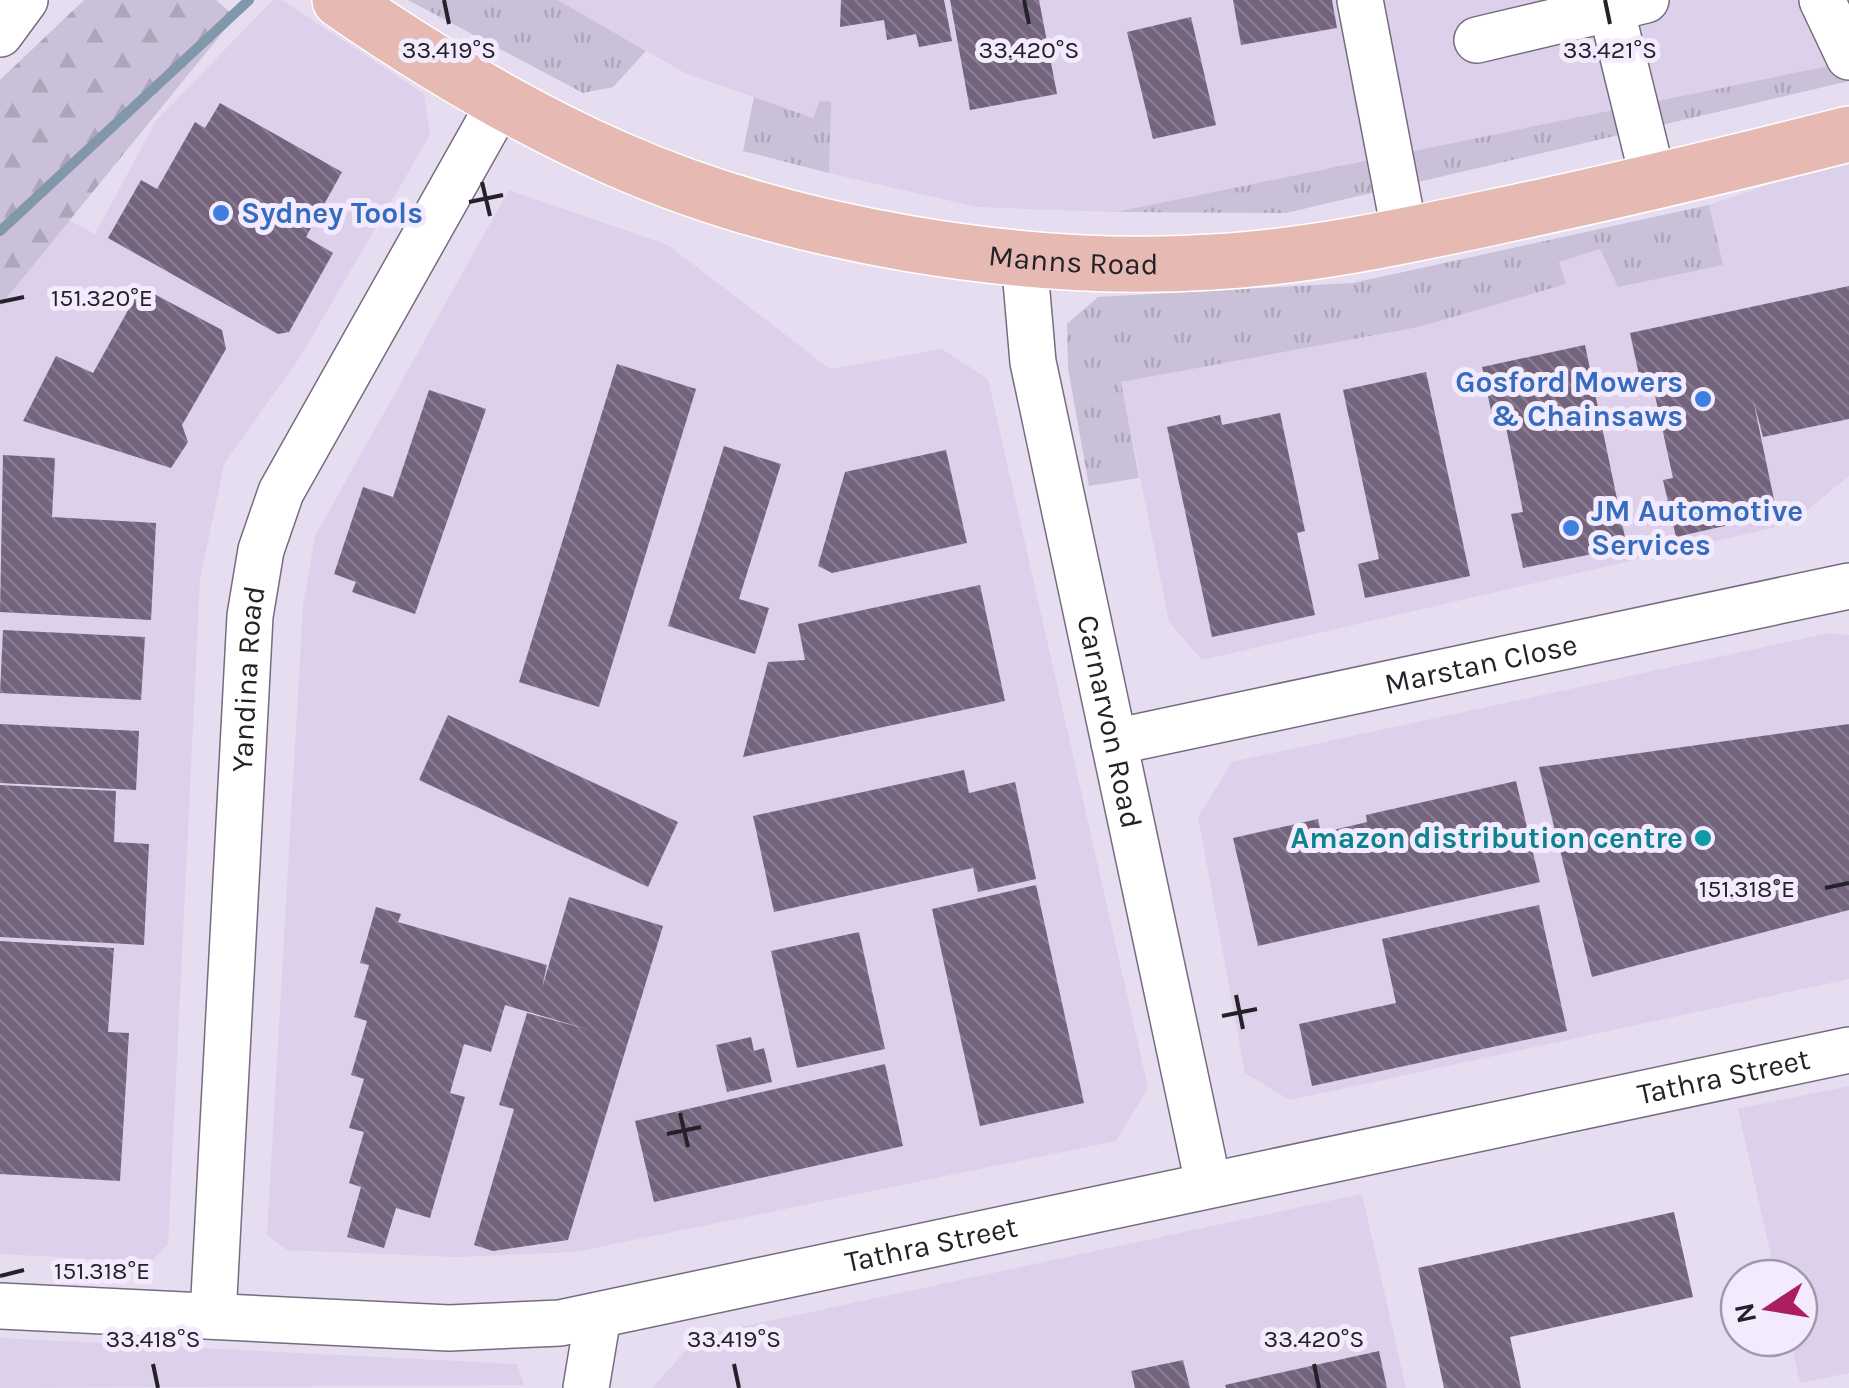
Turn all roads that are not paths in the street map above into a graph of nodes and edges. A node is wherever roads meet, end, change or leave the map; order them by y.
1 (25, 0) edge
2 (340, 0) edge
3 (1360, 0) edge
4 (1822, 0) edge
5 (1622, 3) edge
6 (0, 34) edge
7 (1478, 40) dead end
8 (1849, 57) edge
9 (501, 101) junction
10 (1849, 134) edge
11 (1654, 183) junction
12 (1405, 235) junction
13 (1024, 258) junction
14 (1849, 586) edge
15 (1114, 742) junction
16 (1849, 1050) edge
17 (1208, 1183) junction
18 (0, 1306) edge
19 (214, 1316) junction
20 (598, 1316) junction
21 (586, 1388) edge

1 - 6 street
2 - 9 main road, Manns Road
3 - 12 street
4 - 8 street
5 - 7 street
5 - 11 street
9 - 13 main road, Manns Road
9 - 19 street, Yandina Road
10 - 11 main road, Manns Road
11 - 12 main road, Manns Road
12 - 13 main road, Manns Road
13 - 15 street, Carnarvon Road
14 - 15 street, Marstan Close
15 - 17 street, Carnarvon Road
16 - 17 street, Tathra Street
17 - 20 street, Tathra Street
18 - 19 street, Tathra Street
19 - 20 street, Tathra Street
20 - 21 street

